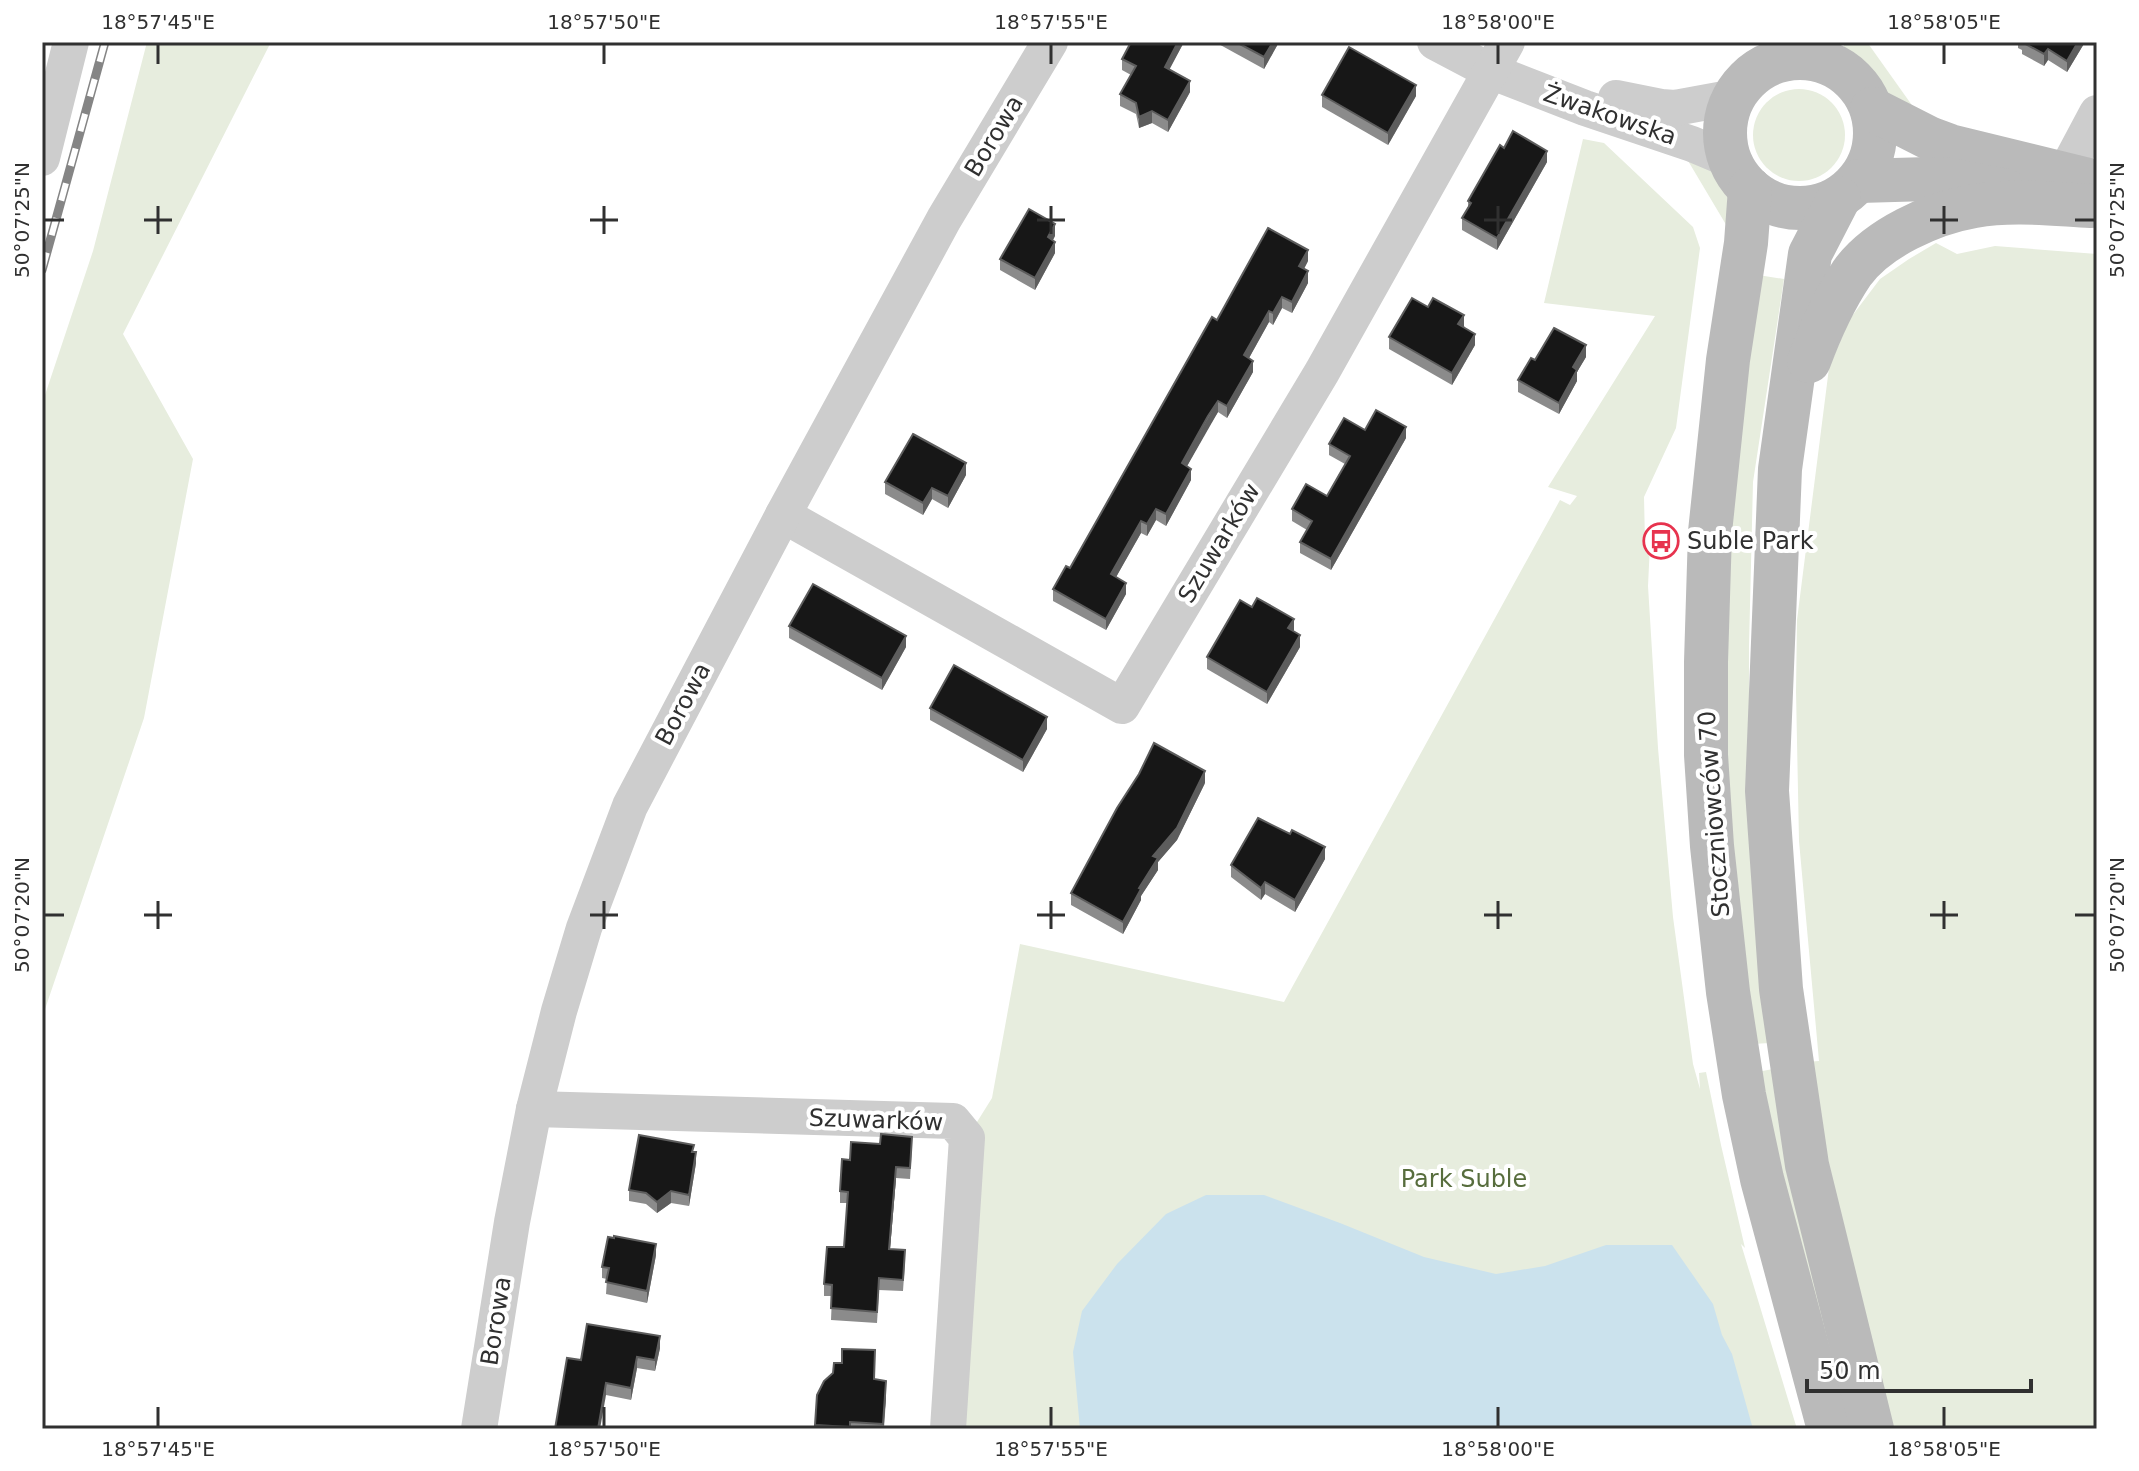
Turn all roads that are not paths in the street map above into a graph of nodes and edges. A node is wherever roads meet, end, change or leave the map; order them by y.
1 (71, 42) edge
2 (1050, 42) edge
3 (1435, 42) edge
4 (1788, 51) edge
5 (1836, 54) edge
6 (1498, 57) edge
7 (1735, 97) junction
8 (1872, 109) junction
9 (2097, 113) edge
10 (42, 158) edge
11 (1740, 175) junction
12 (1849, 190) junction
13 (2087, 192) edge
14 (1784, 437) junction
15 (783, 515) junction
16 (534, 1109) junction
17 (479, 1429) edge
18 (948, 1429) edge
19 (1829, 1429) edge
20 (1872, 1429) edge

1 - 10 street
2 - 15 street, Borowa
3 - 6 street, Żwakowska
4 - 5 street
4 - 7 street
5 - 8 street
6 - 7 street, Żwakowska
6 - 11 street, Żwakowska
6 - 15 street, Szuwarków
7 - 11 street
8 - 12 street
8 - 13 street
9 - 13 street
11 - 12 street
11 - 19 street, Stoczniowców 70
12 - 13 street
12 - 14 street
13 - 14 street
14 - 20 street
15 - 16 street, Borowa
16 - 17 street, Borowa
16 - 18 street, Szuwarków

